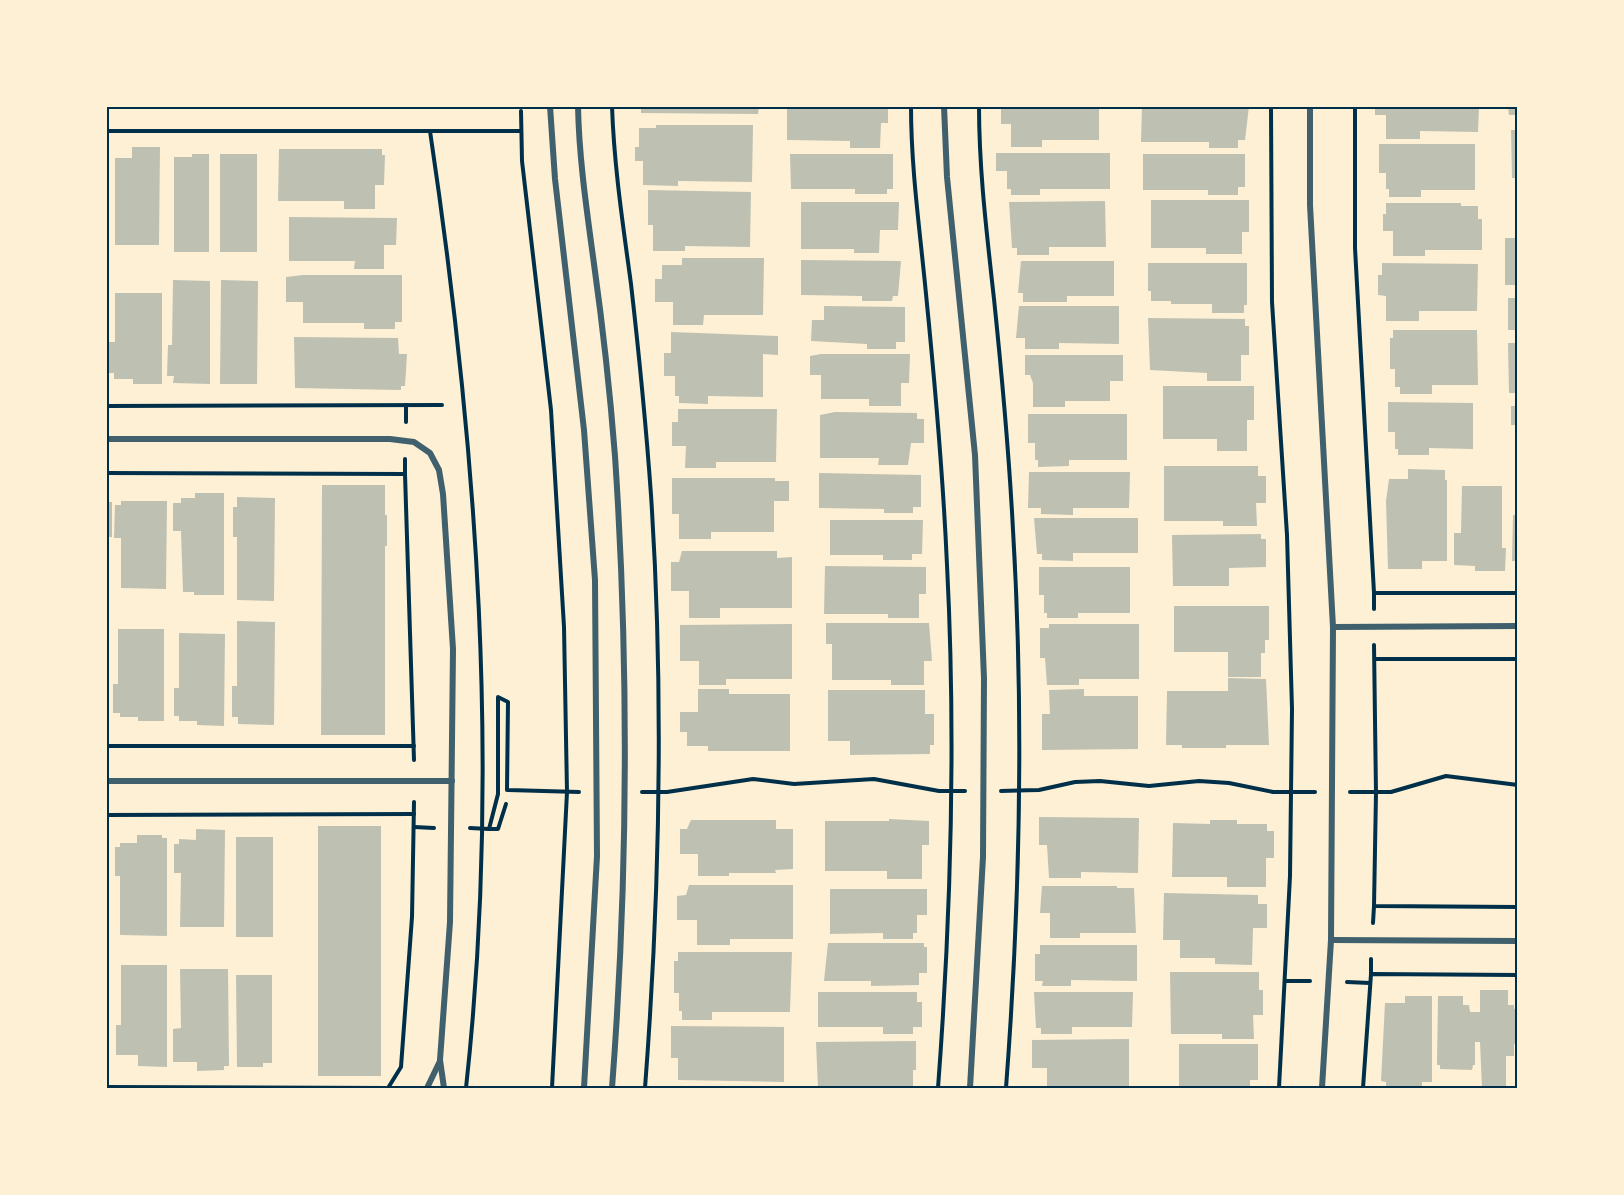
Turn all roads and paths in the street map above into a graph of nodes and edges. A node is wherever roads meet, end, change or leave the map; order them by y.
1 (550, 106) edge
2 (578, 106) edge
3 (612, 106) edge
4 (911, 106) edge
5 (944, 106) edge
6 (979, 106) edge
7 (1271, 106) edge
8 (1310, 106) edge
9 (1355, 106) edge
10 (521, 111) dead end
11 (106, 131) edge
12 (520, 131) junction
13 (406, 405) junction
14 (442, 405) dead end
15 (106, 406) edge
16 (406, 423) dead end
17 (106, 439) edge
18 (405, 458) dead end
19 (106, 473) edge
20 (405, 474) junction
21 (1374, 593) junction
22 (1518, 593) edge
23 (1374, 609) dead end
24 (1518, 626) edge
25 (1334, 627) junction
26 (1374, 644) dead end
27 (1375, 659) junction
28 (1518, 659) edge
29 (106, 746) edge
30 (414, 746) junction
31 (414, 760) dead end
32 (106, 781) edge
33 (452, 781) junction
34 (1518, 785) edge
35 (951, 791) junction
36 (973, 791) dead end
37 (996, 791) dead end
38 (1019, 791) junction
39 (567, 792) junction
40 (636, 792) dead end
41 (1291, 792) junction
42 (1322, 792) dead end
43 (1349, 792) dead end
44 (658, 793) junction
45 (1376, 793) junction
46 (414, 802) dead end
47 (506, 804) dead end
48 (106, 814) edge
49 (414, 814) junction
50 (414, 827) junction
51 (434, 828) dead end
52 (466, 828) dead end
53 (489, 829) junction
54 (1374, 906) junction
55 (1518, 907) edge
56 (1373, 923) dead end
57 (1330, 940) junction
58 (1518, 941) edge
59 (1371, 959) dead end
60 (1371, 974) junction
61 (1518, 975) edge
62 (1286, 981) junction
63 (1314, 981) dead end
64 (1347, 982) dead end
65 (1370, 983) junction
66 (440, 1060) junction
67 (106, 1087) edge
68 (388, 1088) edge
69 (427, 1089) edge
70 (444, 1089) edge
71 (552, 1089) edge
72 (584, 1089) edge
73 (612, 1089) edge
74 (645, 1089) edge
75 (938, 1089) edge
76 (970, 1089) edge
77 (1005, 1089) edge
78 (1279, 1089) edge
79 (1322, 1089) edge
80 (1364, 1089) edge

1 - 72 street
2 - 73 street
3 - 44 path
4 - 35 path
5 - 76 street
6 - 38 path
7 - 41 path
8 - 25 street
9 - 21 path
10 - 12 path
11 - 12 path
12 - 39 path
13 - 14 path
13 - 15 path
13 - 16 path
17 - 33 street
18 - 20 path
19 - 20 path
20 - 30 path
21 - 22 path
21 - 23 path
24 - 25 street
25 - 57 street
26 - 27 path
27 - 28 path
27 - 45 path
29 - 30 path
30 - 31 path
32 - 33 street
33 - 66 street
34 - 45 path
35 - 36 path
35 - 44 path
35 - 75 path
37 - 38 path
38 - 41 path
38 - 77 path
39 - 53 path
39 - 71 path
40 - 44 path
41 - 42 path
41 - 62 path
43 - 45 path
44 - 74 path
45 - 54 path
46 - 49 path
47 - 53 path
48 - 49 path
49 - 50 path
50 - 51 path
50 - 68 path
52 - 53 path
54 - 55 path
54 - 56 path
57 - 58 street
57 - 79 street
59 - 60 path
60 - 61 path
60 - 65 path
62 - 63 path
62 - 78 path
64 - 65 path
65 - 80 path
66 - 69 street
66 - 70 street
67 - 68 path

